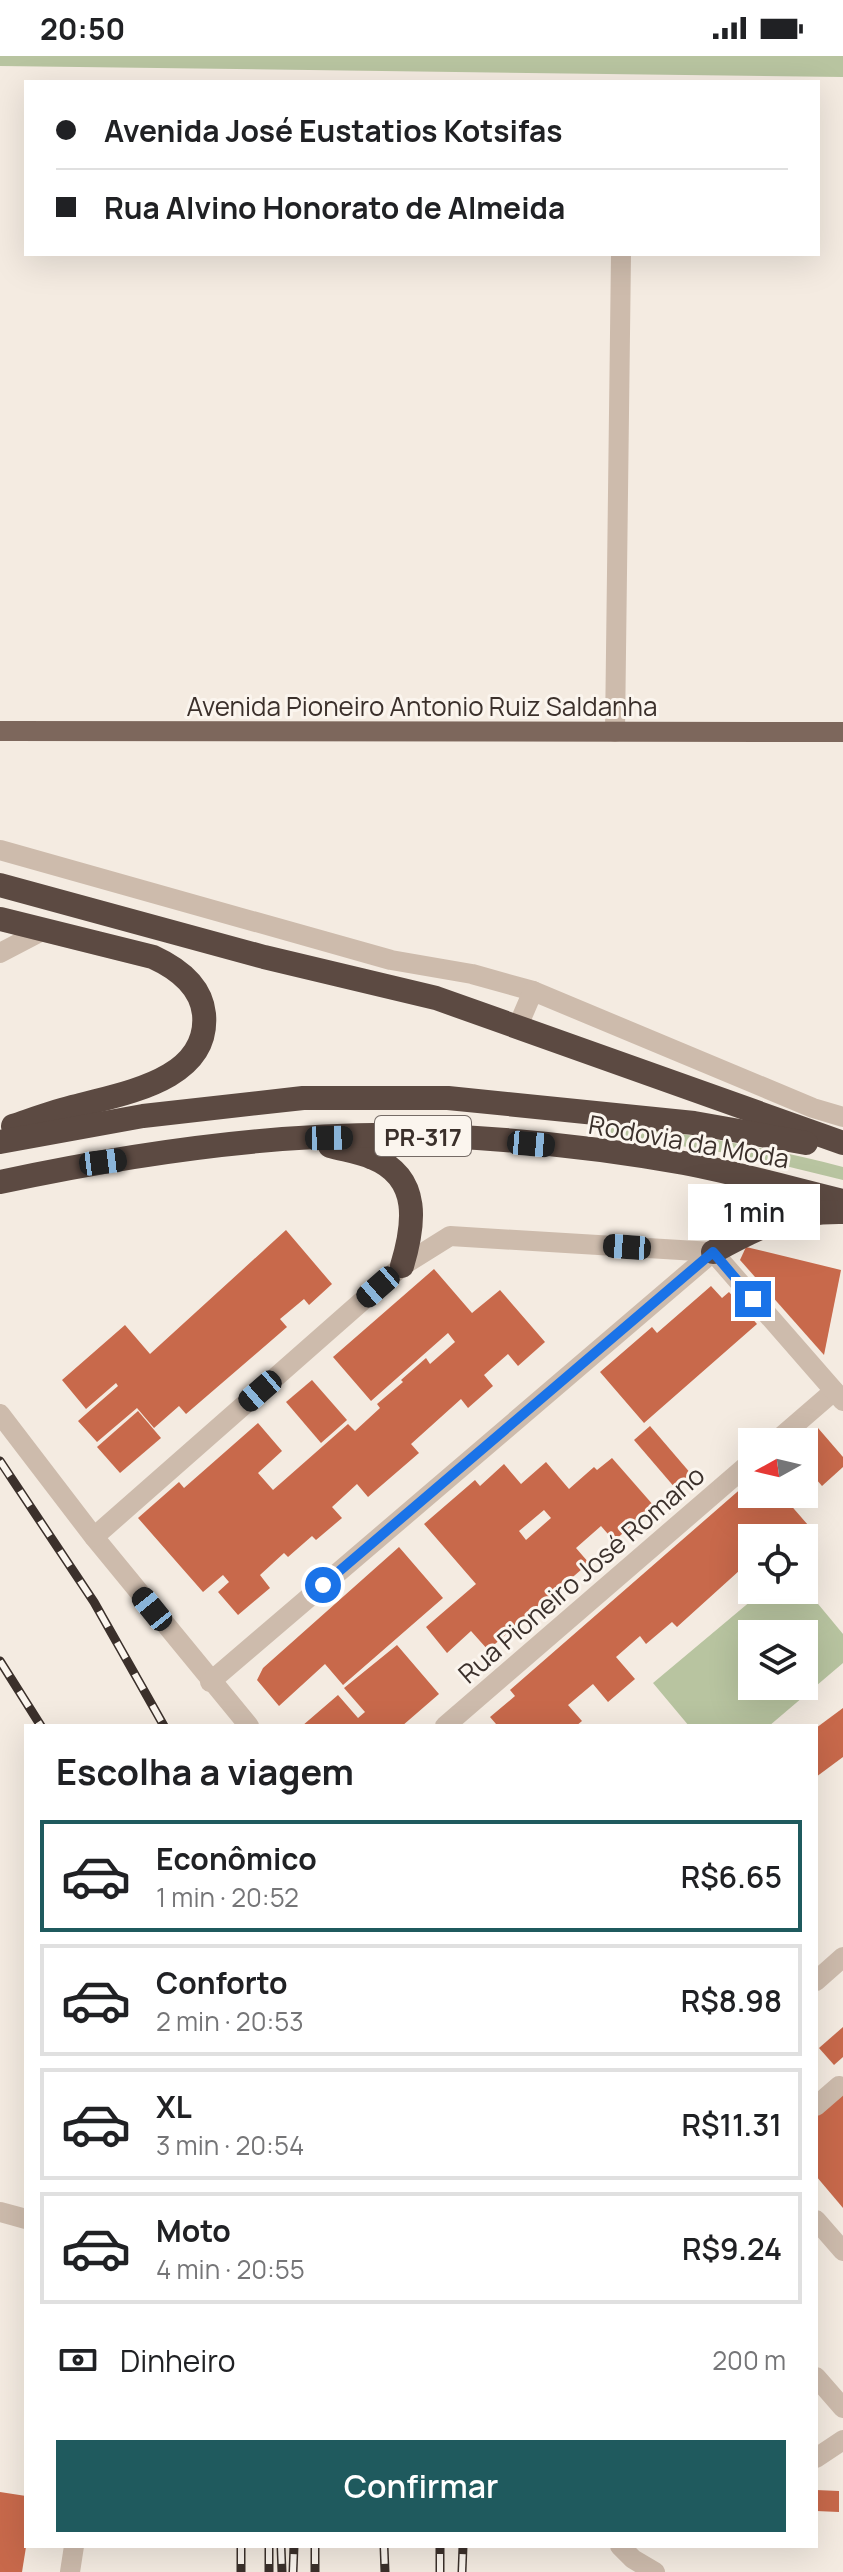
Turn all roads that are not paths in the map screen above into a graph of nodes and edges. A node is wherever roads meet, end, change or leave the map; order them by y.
1 (621, 256) edge
2 (0, 731) edge
3 (615, 732) junction
4 (843, 732) edge
5 (0, 850) edge
6 (0, 885) edge
7 (0, 919) edge
8 (44, 930) junction
9 (0, 953) edge
10 (533, 991) junction
11 (518, 1026) junction
12 (843, 1117) edge
13 (0, 1130) edge
14 (301, 1138) junction
15 (0, 1142) edge
16 (843, 1143) edge
17 (843, 1152) edge
18 (0, 1182) edge
19 (843, 1201) edge
20 (843, 1212) edge
21 (713, 1252) junction
22 (402, 1266) junction
23 (838, 1396) edge
24 (0, 1414) edge
25 (794, 1428) edge
26 (738, 1473) edge
27 (94, 1537) junction
28 (210, 1682) junction
29 (247, 1724) edge
30 (447, 1724) edge
31 (843, 1957) edge
32 (818, 1979) edge
33 (839, 2086) dead end
34 (818, 2104) edge
35 (0, 2212) edge
36 (24, 2218) edge
37 (818, 2222) edge
38 (843, 2251) edge
39 (818, 2379) edge
40 (843, 2408) edge
41 (843, 2440) edge
42 (818, 2457) edge
43 (74, 2548) edge
44 (622, 2548) edge
45 (70, 2572) edge
46 (655, 2572) edge

1 - 3 street
2 - 3 main road, Avenida Pioneiro Antonio Ruiz Saldanha
3 - 4 main road, Avenida Pioneiro Antonio Ruiz Saldanha
5 - 10 street
6 - 11 highway
7 - 8 highway
8 - 9 street
8 - 13 highway
10 - 11 street
10 - 12 street
11 - 16 highway
14 - 18 highway, Rodovia da Moda / PR-317
14 - 19 highway, Rodovia da Moda / PR-317
14 - 22 highway
15 - 17 highway, Rodovia da Moda / PR-317
20 - 21 highway
21 - 22 street
21 - 23 street
21 - 28 street
22 - 27 street
23 - 25 street
24 - 27 street
26 - 30 street, Rua Pioneiro José Romano
27 - 28 street
28 - 29 street
31 - 32 street
33 - 34 street
35 - 36 street
37 - 38 street
39 - 40 street
41 - 42 street
43 - 45 street
44 - 46 street

